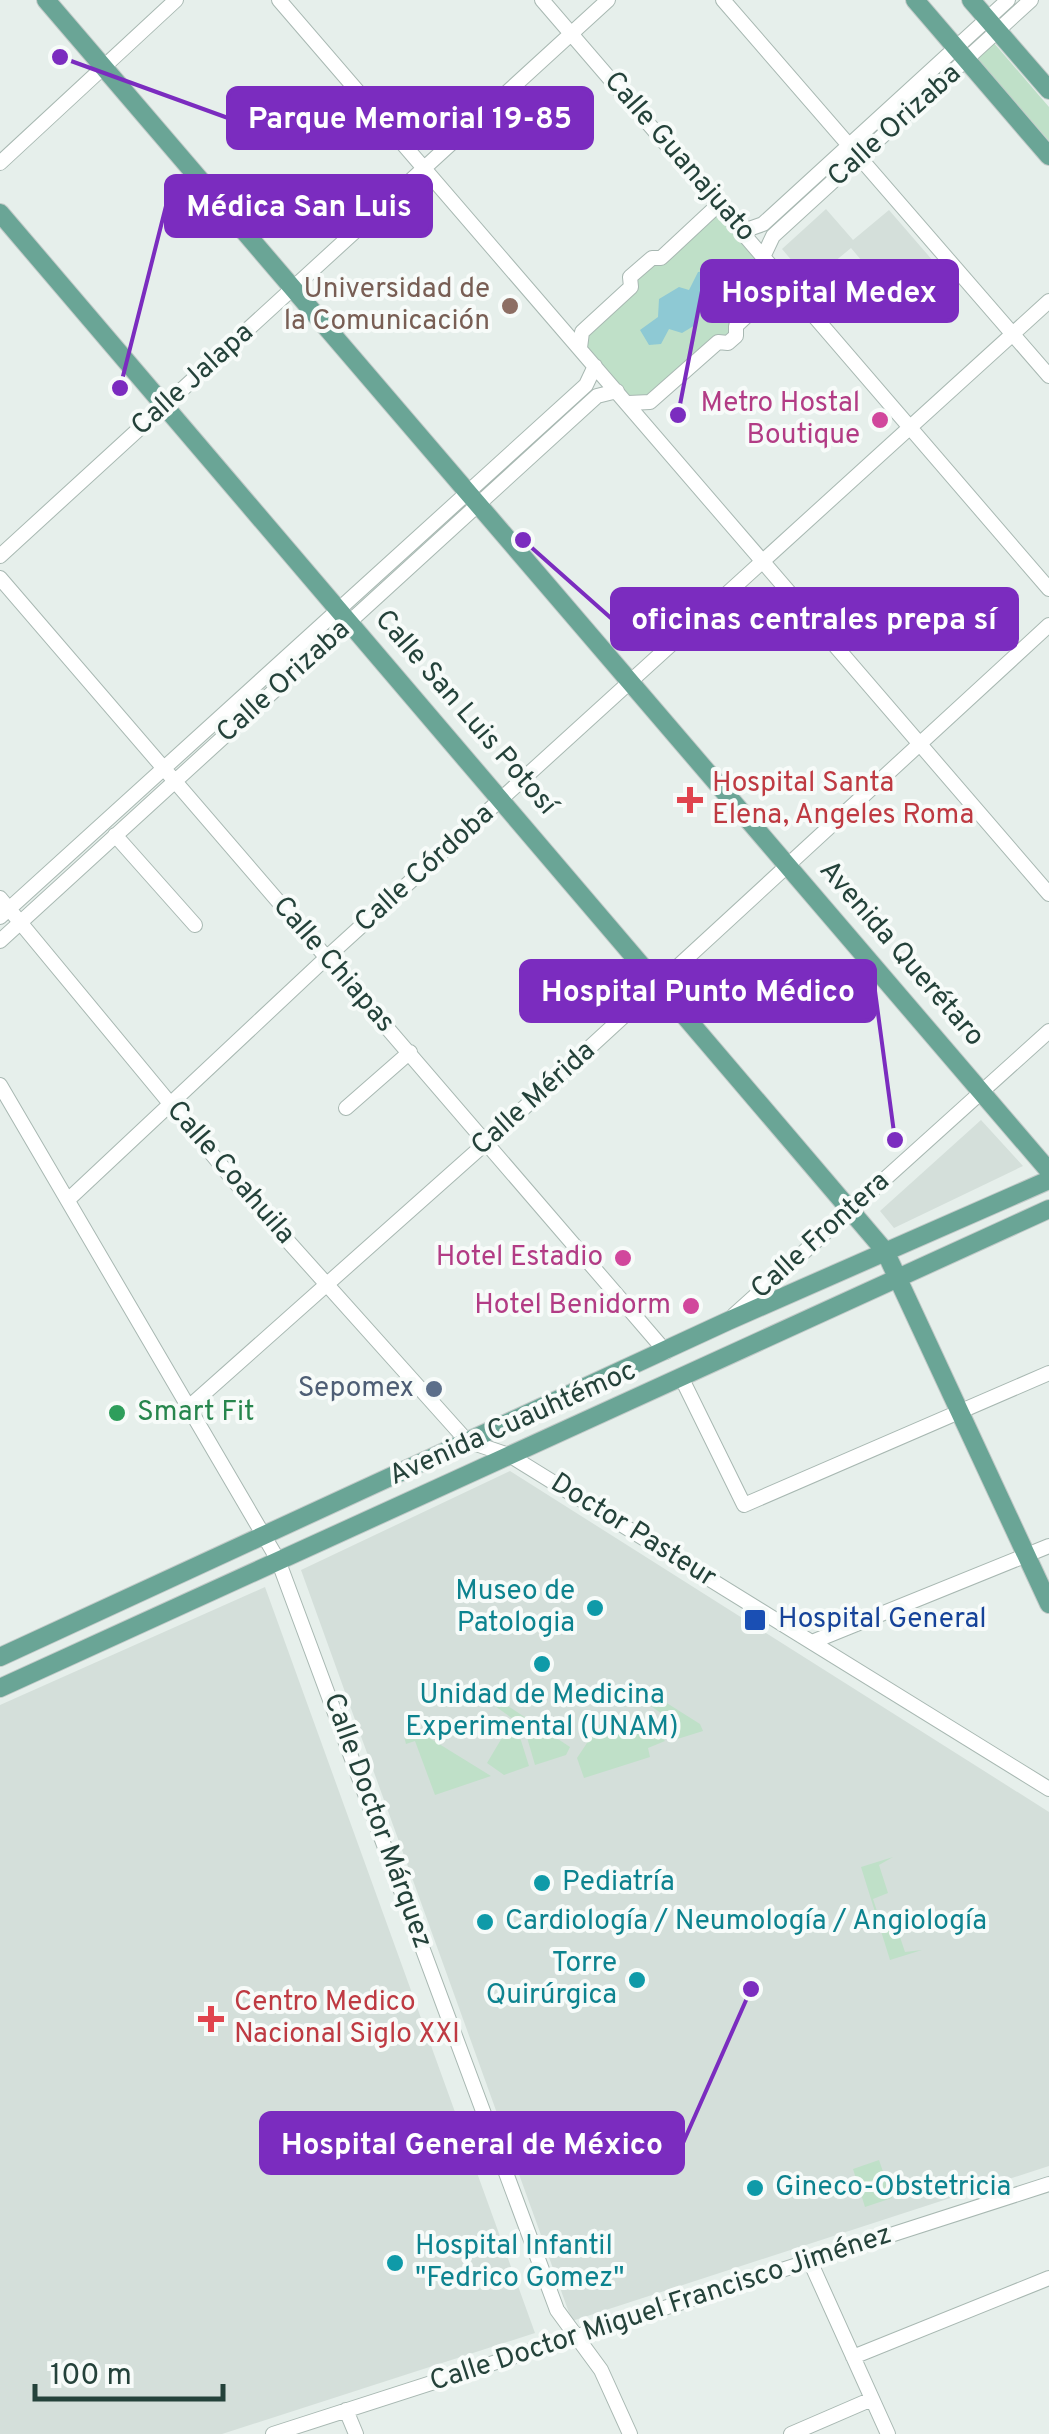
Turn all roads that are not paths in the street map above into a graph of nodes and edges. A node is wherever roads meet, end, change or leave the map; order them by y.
1 (46, 0) edge
2 (176, 0) edge
3 (279, 0) edge
4 (542, 0) edge
5 (608, 0) edge
6 (723, 0) edge
7 (914, 0) edge
8 (971, 0) edge
9 (1008, 0) edge
10 (1031, 0) edge
11 (993, 25) junction
12 (571, 34) junction
13 (962, 54) junction
14 (104, 68) junction
15 (1049, 90) edge
16 (850, 145) junction
17 (1049, 156) edge
18 (861, 157) junction
19 (0, 163) edge
20 (424, 168) junction
21 (720, 204) junction
22 (0, 213) edge
23 (744, 231) junction
24 (764, 255) junction
25 (785, 280) junction
26 (293, 289) junction
27 (1049, 301) edge
28 (1012, 334) junction
29 (580, 348) junction
30 (595, 366) junction
31 (1049, 376) edge
32 (617, 391) junction
33 (629, 403) junction
34 (165, 405) junction
35 (911, 427) junction
36 (472, 499) junction
37 (0, 556) edge
38 (762, 559) junction
39 (0, 578) edge
40 (1049, 590) edge
41 (344, 615) junction
42 (1049, 625) edge
43 (631, 682) junction
44 (921, 745) junction
45 (169, 776) junction
46 (502, 799) junction
47 (116, 835) junction
48 (788, 866) junction
49 (1049, 894) edge
50 (3, 908) edge
51 (21, 921) junction
52 (195, 924) dead end
53 (0, 940) edge
54 (325, 959) junction
55 (660, 984) junction
56 (1049, 1031) edge
57 (410, 1052) junction
58 (0, 1085) edge
59 (982, 1092) junction
60 (168, 1102) junction
61 (346, 1108) dead end
62 (488, 1141) junction
63 (1049, 1171) edge
64 (1049, 1180) edge
65 (70, 1198) junction
66 (852, 1208) junction
67 (1049, 1208) edge
68 (885, 1251) junction
69 (898, 1279) junction
70 (326, 1284) junction
71 (728, 1322) junction
72 (666, 1352) junction
73 (1049, 1373) edge
74 (682, 1378) junction
75 (190, 1406) junction
76 (961, 1410) junction
77 (468, 1441) junction
78 (509, 1455) junction
79 (264, 1536) junction
80 (1049, 1546) edge
81 (1026, 1554) junction
82 (278, 1560) junction
83 (1049, 1604) edge
84 (812, 1642) junction
85 (0, 1656) edge
86 (0, 1688) edge
87 (1049, 1789) edge
88 (1049, 2184) edge
89 (809, 2259) junction
90 (1049, 2278) edge
91 (575, 2339) junction
92 (853, 2357) junction
93 (872, 2399) junction
94 (346, 2410) junction
95 (273, 2434) edge
96 (356, 2434) edge
97 (630, 2434) edge
98 (791, 2434) edge
99 (888, 2434) edge

1 - 14 main road, Avenida Querétaro
2 - 14 street
3 - 20 street
4 - 12 street, Calle Guanajuato
5 - 12 street, Calle Jalapa
6 - 16 street
7 - 13 main road
8 - 11 main road
9 - 11 street, Calle Orizaba
10 - 11 street, Calle Orizaba
11 - 13 street, Calle Orizaba
11 - 15 main road
12 - 20 street, Calle Jalapa
12 - 21 street, Calle Guanajuato
13 - 16 street, Calle Orizaba
13 - 17 main road
13 - 18 street, Calle Orizaba
14 - 19 street
14 - 26 main road, Avenida Querétaro
16 - 18 street
16 - 23 street, Calle Orizaba
18 - 24 street, Calle Orizaba
18 - 28 street
20 - 26 street, Calle Jalapa
20 - 29 street
21 - 23 street, Calle Guanajuato
21 - 29 street
22 - 34 main road, Calle San Luis Potosí
23 - 24 street, Calle Guanajuato
24 - 25 street, Calle Guanajuato
25 - 33 street
25 - 35 street, Calle Guanajuato
26 - 34 street, Calle Jalapa
26 - 36 main road, Avenida Querétaro
27 - 28 street, Calle Córdoba
28 - 31 street
28 - 35 street, Calle Córdoba
29 - 30 street
30 - 32 street
30 - 36 street, Calle Orizaba
32 - 33 street
32 - 36 street, Calle Orizaba
33 - 38 street
34 - 37 street, Calle Jalapa
34 - 41 main road, Calle San Luis Potosí
35 - 38 street, Calle Córdoba
35 - 40 street, Calle Guanajuato
36 - 41 street, Calle Orizaba
36 - 43 main road, Avenida Querétaro
38 - 43 street, Calle Córdoba
38 - 44 street
39 - 45 street, Calle Chiapas
41 - 45 street, Calle Orizaba
41 - 46 main road, Calle San Luis Potosí
42 - 44 street, Calle Mérida
43 - 46 street, Calle Córdoba
43 - 48 main road, Avenida Querétaro
44 - 48 street, Calle Mérida
44 - 49 street
45 - 47 street, Calle Orizaba
45 - 50 street, Calle Orizaba
45 - 54 street, Calle Chiapas
46 - 54 street, Calle Córdoba
46 - 55 main road, Calle San Luis Potosí
47 - 51 street, Calle Orizaba
47 - 52 street
48 - 55 street, Calle Mérida
48 - 59 main road, Avenida Querétaro
50 - 51 street, Calle Coahuila
51 - 53 street, Calle Orizaba
51 - 60 street, Calle Coahuila
54 - 57 street, Calle Chiapas
54 - 60 street, Calle Córdoba
55 - 62 street, Calle Mérida
55 - 66 main road, Calle San Luis Potosí
56 - 59 street, Calle Frontera
57 - 61 street
57 - 62 street, Calle Chiapas
58 - 65 street, Calle Doctor Márquez
59 - 63 main road, Avenida Querétaro
59 - 66 street, Calle Frontera
60 - 65 street, Calle Córdoba
60 - 70 street, Calle Coahuila
62 - 70 street, Calle Mérida
62 - 72 street, Calle Chiapas
64 - 68 main road, Avenida Cuauhtémoc
65 - 75 street, Calle Doctor Márquez
66 - 68 main road, Calle San Luis Potosí
66 - 71 street, Calle Frontera
67 - 69 main road, Avenida Cuauhtémoc
68 - 69 main road, Calle San Luis Potosí
68 - 71 main road, Avenida Cuauhtémoc
69 - 74 main road, Avenida Cuauhtémoc
69 - 76 main road, Calle San Luis Potosí
70 - 75 street, Calle Mérida
70 - 77 street, Calle Coahuila
71 - 72 main road, Avenida Cuauhtémoc
72 - 77 main road, Avenida Cuauhtémoc
73 - 76 street
74 - 76 street
74 - 78 main road, Avenida Cuauhtémoc
75 - 79 street, Calle Doctor Márquez
76 - 81 main road, Calle San Luis Potosí
77 - 78 street, Doctor Pasteur
77 - 79 main road, Avenida Cuauhtémoc
78 - 82 main road, Avenida Cuauhtémoc
78 - 84 street, Doctor Pasteur
79 - 82 street, Calle Doctor Márquez
79 - 85 main road, Avenida Cuauhtémoc
80 - 81 street
81 - 83 main road, Calle San Luis Potosí
81 - 84 street
82 - 86 main road, Avenida Cuauhtémoc
82 - 91 street, Calle Doctor Márquez
84 - 87 street, Doctor Pasteur
88 - 89 street, Calle Doctor Miguel Francisco Jiménez
89 - 91 street, Calle Doctor Miguel Francisco Jiménez
89 - 92 street
90 - 92 street
91 - 94 street, Calle Doctor Miguel Francisco Jiménez
91 - 97 street, Calle Doctor Márquez
92 - 93 street
93 - 98 street
93 - 99 street
94 - 95 street, Calle Doctor Miguel Francisco Jiménez
94 - 96 street

